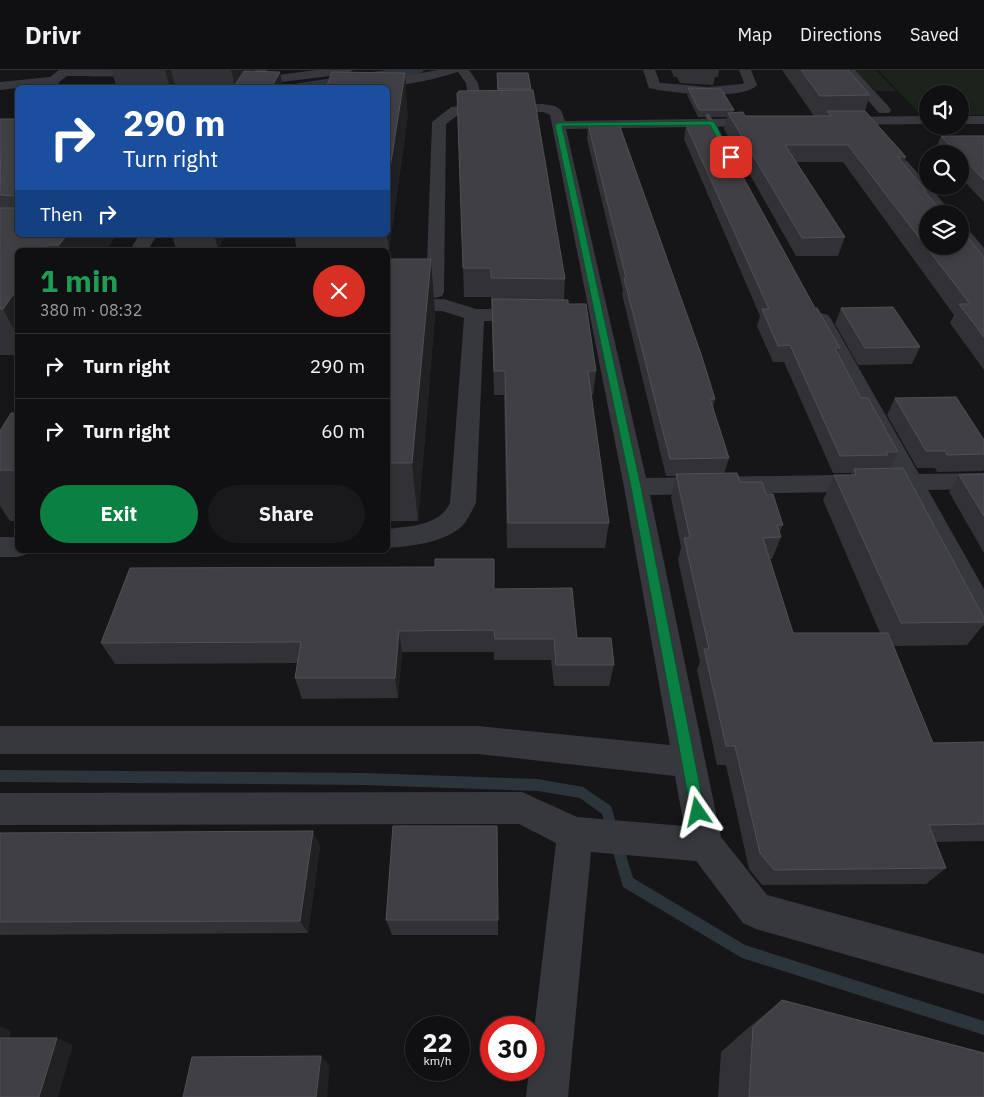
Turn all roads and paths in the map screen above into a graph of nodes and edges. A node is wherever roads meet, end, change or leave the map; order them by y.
1 (170, 70) edge
2 (261, 70) edge
3 (347, 70) edge
4 (453, 70) edge
5 (462, 70) edge
6 (650, 70) edge
7 (745, 70) edge
8 (848, 70) edge
9 (59, 77) edge
10 (409, 80) junction
11 (378, 85) edge
12 (0, 86) edge
13 (410, 94) dead end
14 (476, 108) junction
15 (884, 110) dead end
16 (919, 120) edge
17 (969, 120) edge
18 (984, 120) edge
19 (865, 121) junction
20 (779, 122) edge
21 (827, 122) edge
22 (558, 125) junction
23 (877, 135) edge
24 (889, 150) edge
25 (937, 205) edge
26 (147, 237) edge
27 (969, 242) edge
28 (140, 248) edge
29 (984, 259) edge
30 (435, 292) dead end
31 (812, 303) edge
32 (390, 306) edge
33 (474, 315) junction
34 (552, 316) edge
35 (984, 481) edge
36 (912, 482) junction
37 (636, 487) junction
38 (390, 538) edge
39 (15, 546) edge
40 (0, 547) edge
41 (984, 615) edge
42 (0, 740) edge
43 (688, 762) junction
44 (0, 809) edge
45 (582, 836) junction
46 (704, 845) junction
47 (984, 974) edge
48 (547, 1097) edge

1 - 9 street
2 - 3 street
4 - 10 street
5 - 14 street
6 - 7 street
8 - 15 street
9 - 12 street
10 - 11 street
10 - 13 street
14 - 22 street
14 - 30 street
16 - 19 street
17 - 18 street
19 - 21 street
19 - 23 street
20 - 22 street
22 - 37 street
24 - 25 street
26 - 28 street
27 - 29 street
31 - 36 street
32 - 33 street
33 - 34 street
33 - 38 street
35 - 36 street
36 - 37 street
36 - 41 street
37 - 43 street
39 - 40 street
42 - 43 street
43 - 46 street
44 - 45 street
45 - 46 street
45 - 48 street
46 - 47 street

